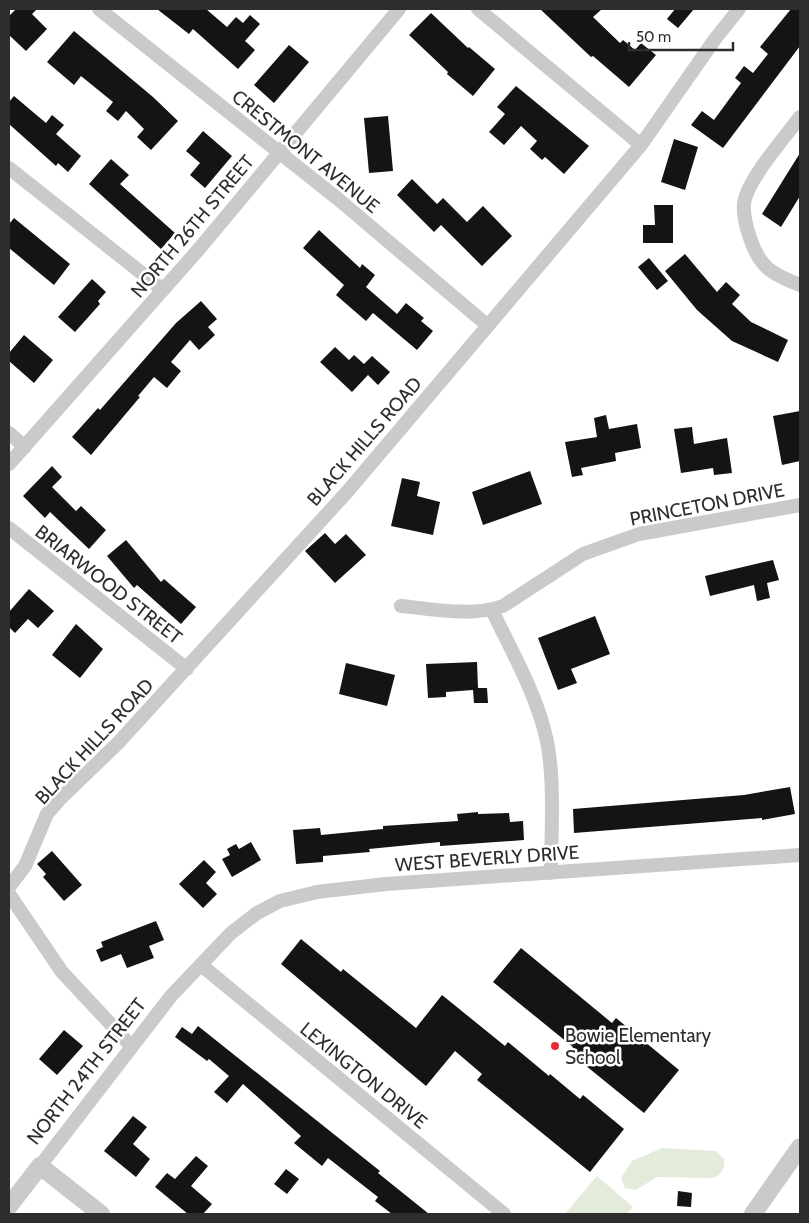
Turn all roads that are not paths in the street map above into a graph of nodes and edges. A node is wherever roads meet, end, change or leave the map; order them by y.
1 (99, 9) edge
2 (399, 9) edge
3 (478, 9) edge
4 (739, 9) edge
5 (800, 117) edge
6 (641, 145) junction
7 (278, 152) junction
8 (9, 168) edge
9 (800, 285) edge
10 (163, 290) junction
11 (487, 325) junction
12 (9, 433) edge
13 (25, 446) junction
14 (9, 464) edge
15 (800, 505) edge
16 (9, 528) edge
17 (401, 606) dead end
18 (492, 610) junction
19 (186, 669) junction
20 (800, 855) edge
21 (551, 873) junction
22 (9, 887) edge
23 (9, 894) edge
24 (200, 965) junction
25 (132, 1047) junction
26 (800, 1148) edge
27 (40, 1166) junction
28 (9, 1206) edge
29 (101, 1214) edge
30 (504, 1214) edge
31 (753, 1214) edge

1 - 7 street, CRESTMONT AVENUE
2 - 7 street, NORTH 26TH STREET
3 - 6 street
4 - 6 street, BLACK HILLS ROAD
5 - 9 street
6 - 11 street, BLACK HILLS ROAD
7 - 10 street, NORTH 26TH STREET
7 - 11 street, CRESTMONT AVENUE
8 - 10 street
10 - 13 street, NORTH 26TH STREET
11 - 19 street, BLACK HILLS ROAD
12 - 13 street
13 - 14 street, NORTH 26TH STREET
15 - 18 street, PRINCETON DRIVE
16 - 19 street, BRIARWOOD STREET
17 - 18 street, PRINCETON DRIVE
18 - 21 street
19 - 22 street, BLACK HILLS ROAD
20 - 21 street, WEST BEVERLY DRIVE
21 - 24 street, WEST BEVERLY DRIVE
23 - 25 street
24 - 25 street, NORTH 24TH STREET
24 - 30 street, LEXINGTON DRIVE
25 - 27 street, NORTH 24TH STREET
26 - 31 street
27 - 28 street, NORTH 24TH STREET
27 - 29 street

